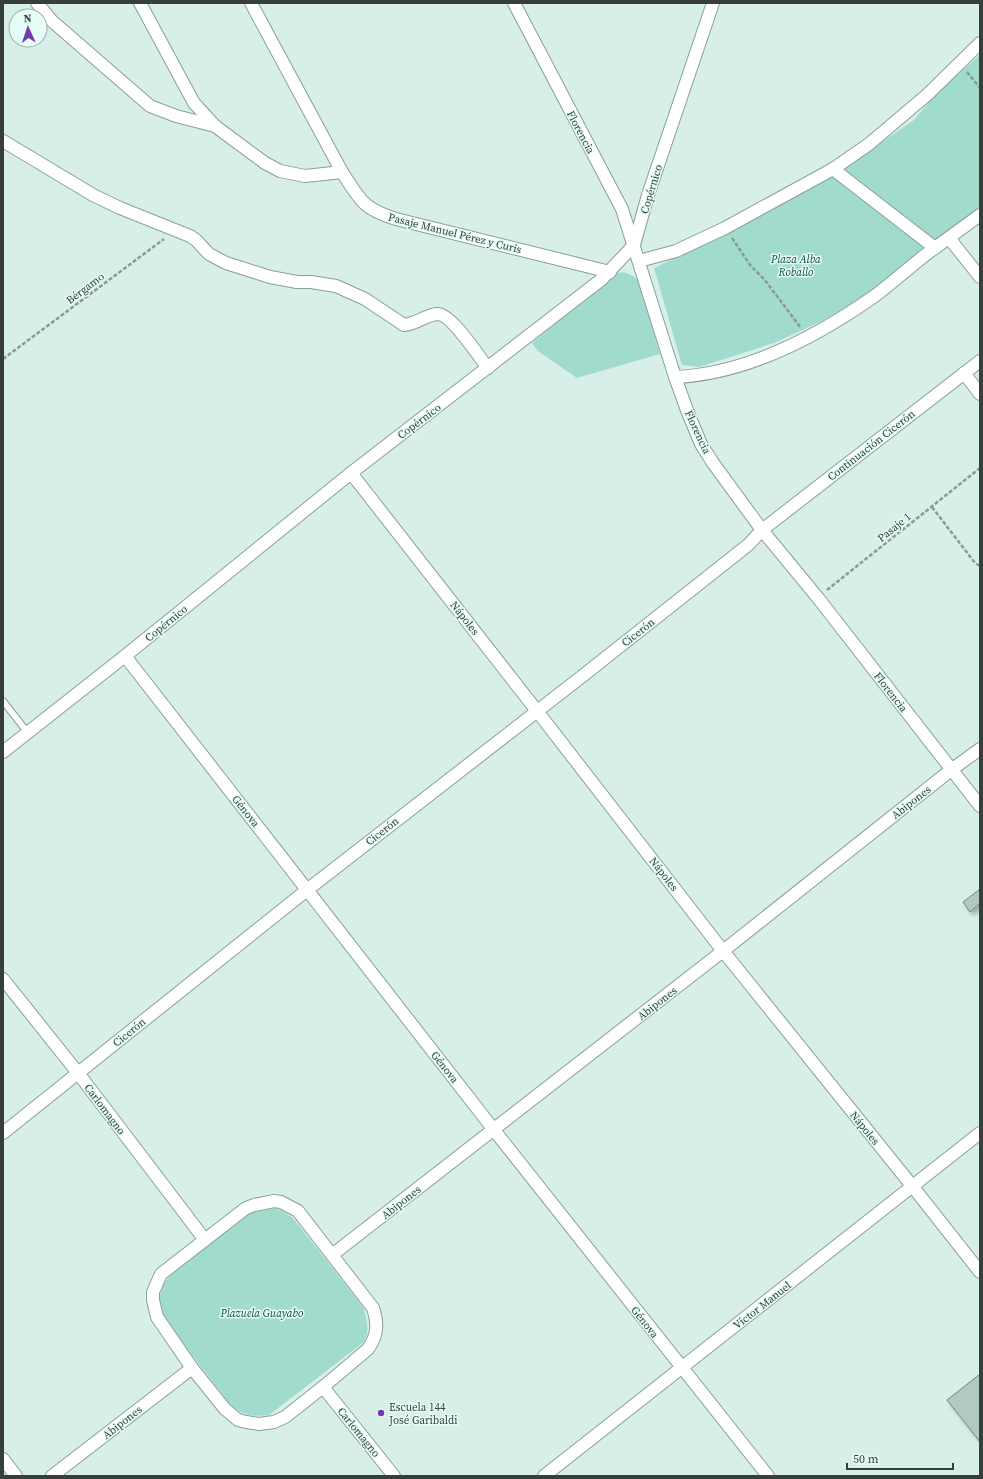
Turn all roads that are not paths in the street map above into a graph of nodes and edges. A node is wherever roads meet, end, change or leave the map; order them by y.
1 (37, 3) edge
2 (140, 3) edge
3 (251, 3) edge
4 (514, 3) edge
5 (713, 3) edge
6 (980, 43) edge
7 (215, 126) junction
8 (3, 141) edge
9 (833, 169) junction
10 (342, 172) junction
11 (980, 215) edge
12 (949, 238) junction
13 (634, 245) junction
14 (935, 248) junction
15 (639, 261) junction
16 (610, 272) junction
17 (980, 277) edge
18 (980, 361) edge
19 (488, 368) junction
20 (964, 373) junction
21 (676, 376) junction
22 (980, 394) edge
23 (351, 473) junction
24 (762, 530) junction
25 (125, 656) junction
26 (3, 701) edge
27 (538, 711) junction
28 (28, 733) junction
29 (980, 749) edge
30 (3, 752) edge
31 (951, 770) junction
32 (980, 806) edge
33 (307, 890) junction
34 (723, 951) junction
35 (3, 979) edge
36 (78, 1073) junction
37 (494, 1130) junction
38 (3, 1133) edge
39 (980, 1133) edge
40 (913, 1187) junction
41 (205, 1240) junction
42 (332, 1255) junction
43 (980, 1272) edge
44 (682, 1367) junction
45 (192, 1368) junction
46 (323, 1387) junction
47 (3, 1459) edge
48 (16, 1476) edge
49 (52, 1476) edge
50 (394, 1476) edge
51 (544, 1476) edge
52 (768, 1476) edge

1 - 7 street
2 - 7 street
3 - 10 street, Pasaje Manuel Pérez y Curis
4 - 13 street, Florencia
5 - 13 street, Copérnico
6 - 9 street
7 - 10 street
8 - 19 street
9 - 14 street
9 - 15 street
10 - 16 street, Pasaje Manuel Pérez y Curis
11 - 12 street
12 - 14 street
12 - 17 street
13 - 15 street, Florencia
13 - 16 street, Copérnico
14 - 21 street
15 - 21 street, Florencia
16 - 19 street, Copérnico
18 - 20 street, Continuación Cicerón
19 - 23 street, Copérnico
20 - 22 street
20 - 24 street, Continuación Cicerón
21 - 24 street, Florencia
23 - 25 street, Copérnico
23 - 27 street, Nápoles
24 - 27 street, Cicerón
24 - 31 street, Florencia
25 - 28 street, Copérnico
25 - 33 street, Génova
26 - 28 lane
27 - 33 street, Cicerón
27 - 34 street, Nápoles
28 - 30 street, Copérnico
29 - 31 street, Abipones
31 - 32 street, Florencia
31 - 34 street, Abipones
33 - 36 street, Cicerón
33 - 37 street, Génova
34 - 37 street, Abipones
34 - 40 street, Nápoles
35 - 36 street, Carlomagno
36 - 38 street, Cicerón
36 - 41 street, Carlomagno
37 - 42 street, Abipones
37 - 44 street, Génova
39 - 40 street, Víctor Manuel
40 - 43 street, Nápoles
40 - 44 street, Víctor Manuel
41 - 42 street
41 - 45 street
42 - 46 street
44 - 51 street, Víctor Manuel
44 - 52 street, Génova
45 - 46 street
45 - 49 street, Abipones
46 - 50 street, Carlomagno
47 - 48 street

